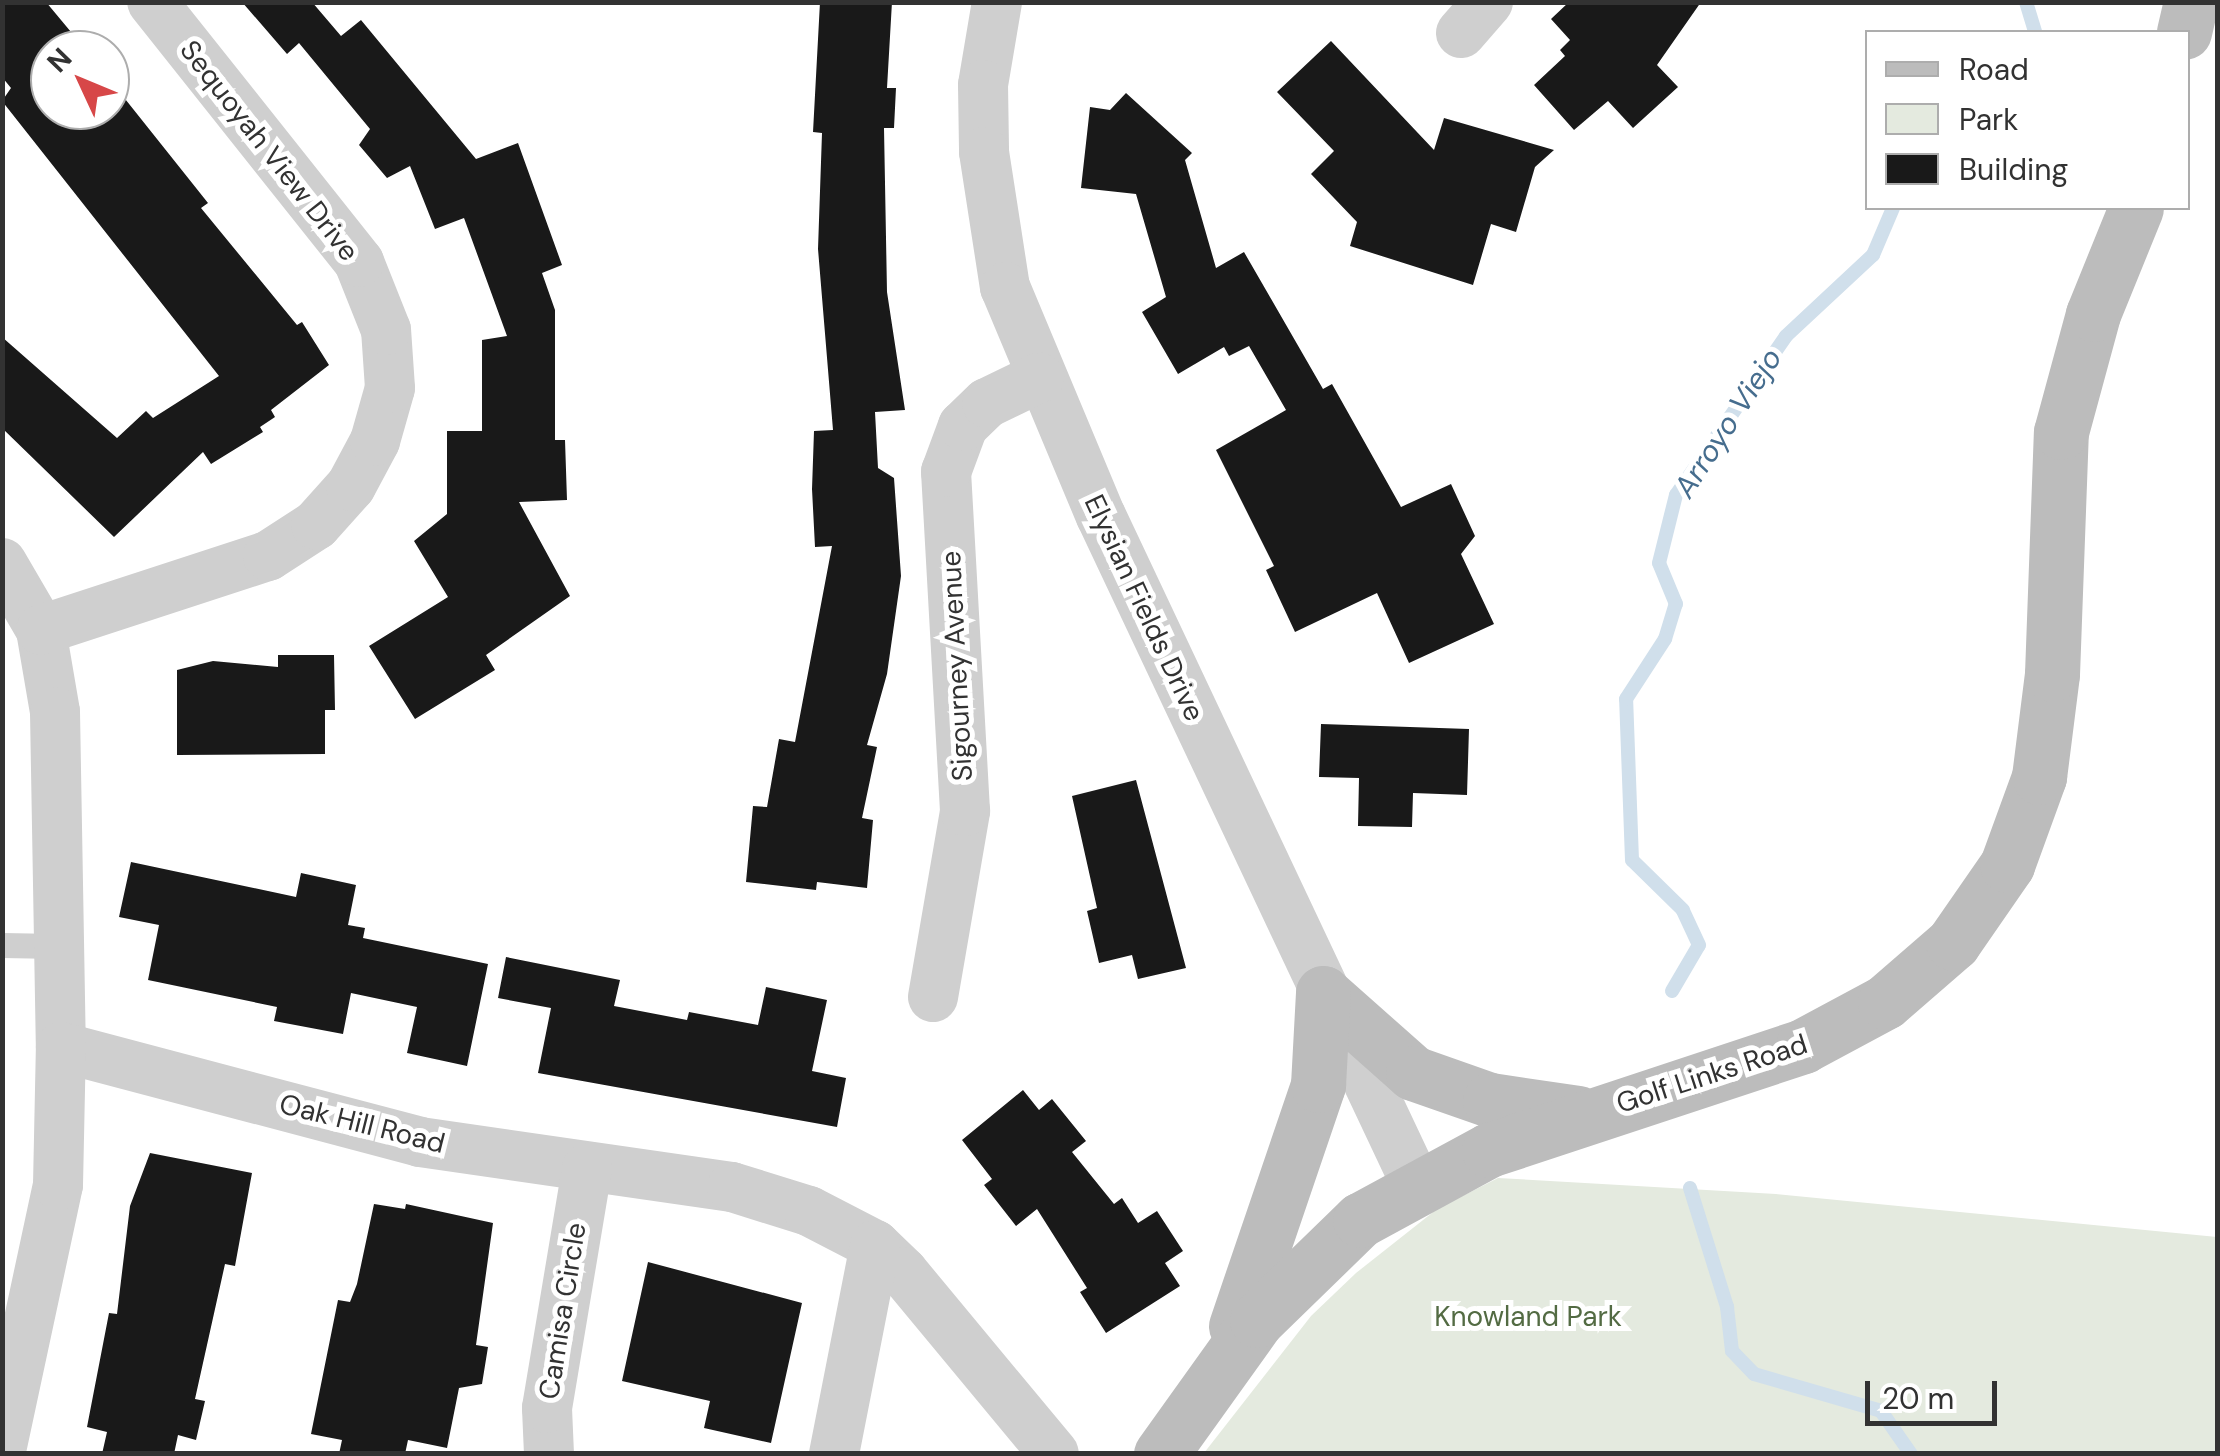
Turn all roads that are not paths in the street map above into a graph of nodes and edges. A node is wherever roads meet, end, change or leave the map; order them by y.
1 (152, 2) edge
2 (996, 2) edge
3 (2191, 2) edge
4 (2184, 30) edge
5 (2135, 210) edge
6 (1039, 378) junction
7 (2, 563) edge
8 (41, 630) junction
9 (2, 945) edge
10 (57, 946) junction
11 (1322, 993) junction
12 (933, 997) dead end
13 (61, 1047) junction
14 (1587, 1114) junction
15 (587, 1168) junction
16 (1416, 1184) junction
17 (874, 1244) junction
18 (1223, 1361) junction
19 (2, 1446) edge
20 (549, 1454) edge
21 (834, 1454) edge
22 (1054, 1454) edge
23 (1161, 1454) edge

1 - 8 street, Sequoyah View Drive
2 - 6 street, Elysian Fields Drive
3 - 4 main road
5 - 14 main road, Golf Links Road
6 - 11 street, Elysian Fields Drive
6 - 12 street, Sigourney Avenue
7 - 8 street
8 - 10 street
9 - 10 lane
10 - 13 street
11 - 14 main road
11 - 16 street, Elysian Fields Drive
11 - 18 main road
13 - 15 street, Oak Hill Road
13 - 19 street
14 - 16 main road, Golf Links Road
15 - 17 street, Oak Hill Road
15 - 20 street, Camisa Circle
16 - 18 main road, Golf Links Road
17 - 21 street
17 - 22 street, Oak Hill Road
18 - 23 main road, Golf Links Road

